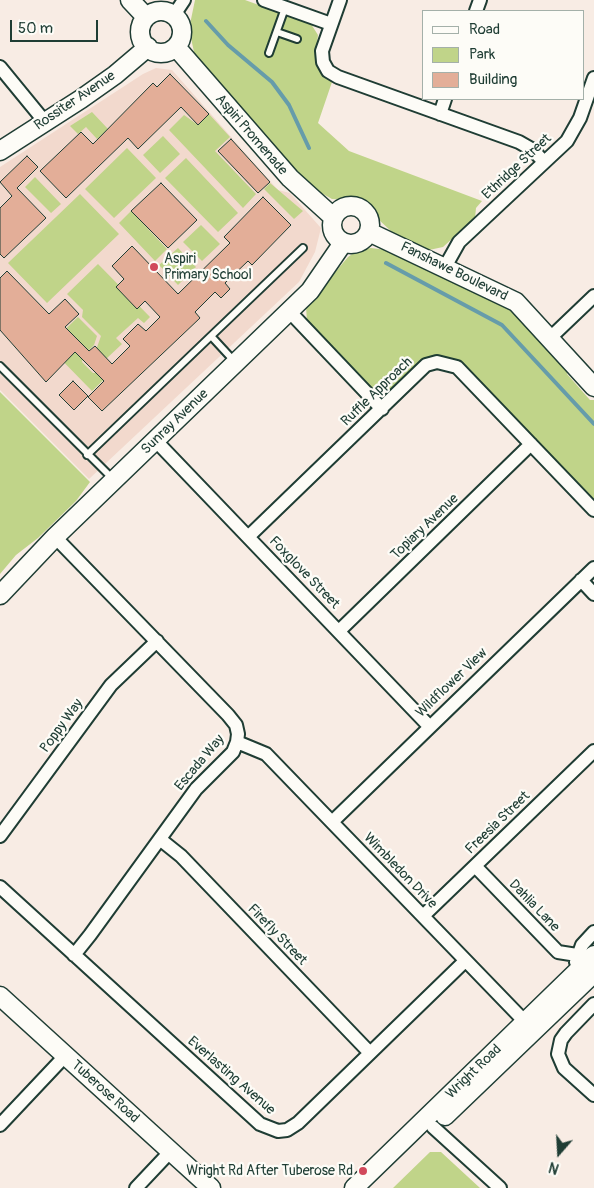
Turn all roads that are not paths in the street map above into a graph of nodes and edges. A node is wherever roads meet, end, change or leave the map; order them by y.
1 (130, 0) edge
2 (184, 0) edge
3 (264, 0) edge
4 (340, 0) edge
5 (285, 8) junction
6 (174, 15) junction
7 (146, 17) junction
8 (331, 24) junction
9 (277, 32) junction
10 (297, 39) dead end
11 (148, 47) junction
12 (176, 47) junction
13 (270, 53) dead end
14 (0, 67) edge
15 (594, 78) edge
16 (445, 100) edge
17 (440, 114) junction
18 (45, 122) junction
19 (0, 151) edge
20 (544, 162) junction
21 (333, 217) junction
22 (369, 232) junction
23 (343, 242) junction
24 (303, 248) dead end
25 (445, 268) junction
26 (594, 296) edge
27 (289, 311) junction
28 (210, 336) junction
29 (549, 339) junction
30 (236, 363) junction
31 (0, 366) edge
32 (594, 387) edge
33 (382, 409) junction
34 (156, 440) junction
35 (531, 444) junction
36 (87, 455) junction
37 (114, 480) junction
38 (594, 510) edge
39 (56, 537) junction
40 (248, 537) junction
41 (594, 568) edge
42 (581, 580) junction
43 (594, 594) edge
44 (0, 595) edge
45 (339, 631) junction
46 (157, 641) junction
47 (429, 726) junction
48 (237, 742) junction
49 (594, 751) edge
50 (332, 822) junction
51 (0, 836) edge
52 (161, 840) junction
53 (476, 866) junction
54 (0, 887) edge
55 (423, 916) junction
56 (594, 932) edge
57 (74, 955) junction
58 (466, 961) junction
59 (585, 964) edge
60 (0, 996) edge
61 (594, 1004) edge
62 (530, 1027) junction
63 (370, 1052) junction
64 (65, 1056) junction
65 (594, 1095) edge
66 (0, 1125) edge
67 (433, 1127) junction
68 (170, 1152) junction
69 (136, 1188) edge
70 (211, 1188) edge
71 (354, 1188) edge
72 (371, 1188) edge
73 (500, 1188) edge

1 - 7 street
2 - 6 street
3 - 5 street
4 - 8 street
5 - 8 street
5 - 9 lane
6 - 7 street
6 - 12 street
7 - 11 street
8 - 17 street
9 - 10 lane
9 - 13 lane
11 - 12 street
11 - 18 street, Rossiter Avenue
12 - 21 street, Aspiri Promenade
14 - 18 street
15 - 20 street, Ethridge Street
16 - 17 street
17 - 20 street
18 - 19 street, Rossiter Avenue
20 - 25 street, Ethridge Street
21 - 22 street
21 - 23 street
22 - 23 street
22 - 25 street, Fanshawe Boulevard
23 - 27 street, Sunray Avenue
24 - 28 lane
25 - 29 street, Fanshawe Boulevard
26 - 29 street
27 - 30 street, Sunray Avenue
27 - 33 street
28 - 30 lane
28 - 36 lane
29 - 32 street, Fanshawe Boulevard
30 - 34 street, Sunray Avenue
31 - 36 lane
33 - 35 street, Ruffle Approach
33 - 40 street, Ruffle Approach
34 - 37 street, Sunray Avenue
34 - 40 street, Foxglove Street
35 - 38 street, Ruffle Approach
35 - 45 street, Topiary Avenue
36 - 37 lane
37 - 39 street, Sunray Avenue
39 - 44 street, Sunray Avenue
39 - 46 street, Escada Way
40 - 45 street, Foxglove Street
41 - 42 street, Wildflower View
42 - 43 street
42 - 47 street, Wildflower View
45 - 47 street, Foxglove Street
46 - 48 street, Escada Way
46 - 51 street, Poppy Way
47 - 50 street, Wildflower View
48 - 50 street, Wimbledon Drive
48 - 52 street, Escada Way
49 - 53 street, Freesia Street
50 - 55 street, Wimbledon Drive
52 - 57 street, Escada Way
52 - 63 street, Firefly Street
53 - 55 street, Freesia Street
53 - 59 street, Dahlia Lane
54 - 57 street, Everlasting Avenue
55 - 58 street, Wimbledon Drive
56 - 59 street
57 - 63 street, Everlasting Avenue
58 - 62 street, Wimbledon Drive
58 - 63 street, Everlasting Avenue
59 - 62 street, Wright Road
60 - 64 street, Tuberose Road
61 - 65 street
62 - 67 street, Wright Road
62 - 71 street, Wright Road
64 - 66 street
64 - 68 street, Tuberose Road
67 - 72 street, Wright Road
67 - 73 street
68 - 69 street
68 - 70 street, Tuberose Road

